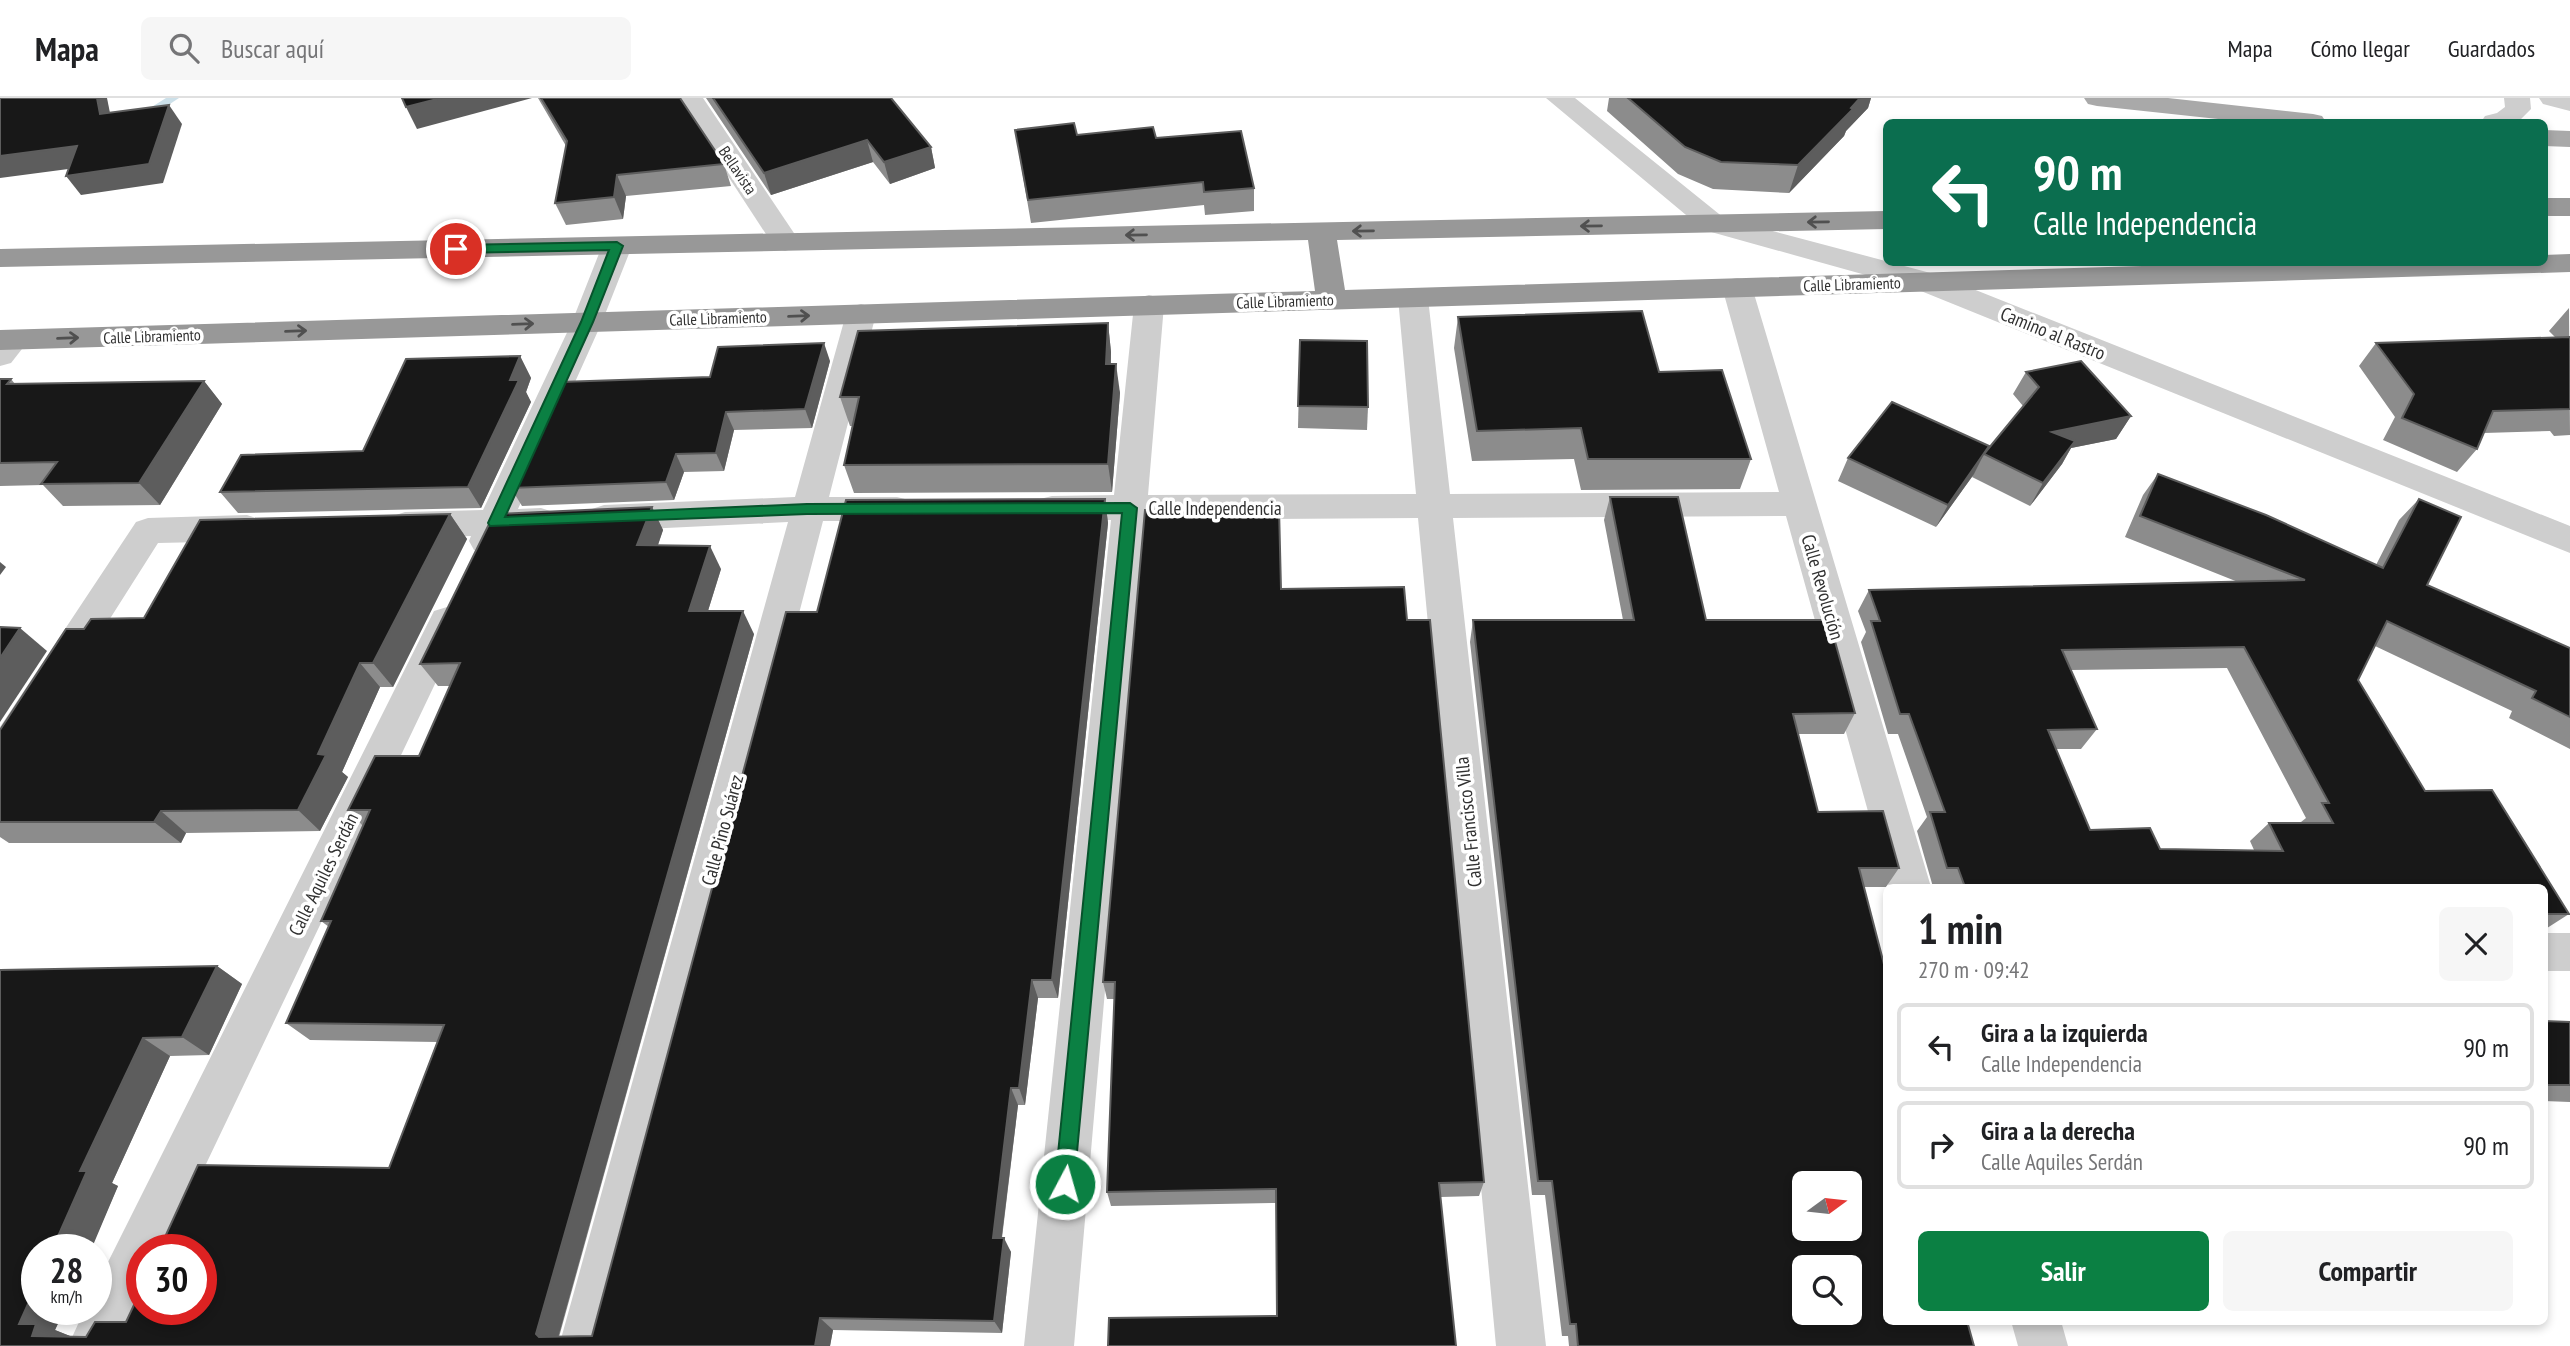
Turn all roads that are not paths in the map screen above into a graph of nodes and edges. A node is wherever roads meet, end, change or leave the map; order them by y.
1 (690, 98) edge
2 (1559, 98) edge
3 (2097, 98) edge
4 (2517, 98) edge
5 (2552, 98) edge
6 (2570, 103) edge
7 (2286, 119) edge
8 (2506, 119) edge
9 (2548, 138) edge
10 (2570, 139) edge
11 (2548, 207) edge
12 (2570, 207) edge
13 (1883, 220) edge
14 (1714, 224) junction
15 (1321, 232) junction
16 (785, 242) junction
17 (617, 246) junction
18 (0, 258) edge
19 (2548, 263) edge
20 (2570, 263) edge
21 (2426, 266) edge
22 (1927, 282) junction
23 (1737, 288) junction
24 (1413, 298) junction
25 (1331, 300) junction
26 (1149, 305) junction
27 (861, 314) junction
28 (587, 322) junction
29 (4, 345) edge
30 (1799, 503) junction
31 (1436, 507) junction
32 (1022, 508) edge
33 (1130, 508) junction
34 (807, 509) junction
35 (928, 509) edge
36 (495, 523) junction
37 (370, 526) edge
38 (273, 528) edge
39 (2570, 540) edge
40 (0, 759) edge
41 (1909, 884) edge
42 (2548, 952) edge
43 (2570, 952) edge
44 (2037, 1325) edge
45 (93, 1346) edge
46 (584, 1346) edge
47 (1049, 1346) edge
48 (1521, 1346) edge
49 (2043, 1346) edge

1 - 16 street, Bellavista
2 - 14 street, Camino al Rastro
3 - 7 main road
4 - 8 street
5 - 6 street
9 - 10 main road
11 - 12 highway
13 -> 14 highway
14 -> 15 highway
14 - 22 street, Camino al Rastro
15 -> 16 highway
15 - 25 highway
16 - 17 highway
17 - 18 highway
17 - 28 street, Calle Aquiles Serdán
19 - 20 highway, Calle Libramiento
21 - 22 highway, Calle Libramiento
22 - 23 highway, Calle Libramiento
22 - 39 street, Camino al Rastro
23 - 24 highway, Calle Libramiento
23 - 30 street, Calle Revolución
24 - 25 highway, Calle Libramiento
24 - 31 street, Calle Francisco Villa
25 - 26 highway, Calle Libramiento
26 - 27 highway, Calle Libramiento
26 - 33 street
28 -> 27 highway, Calle Libramiento
27 - 34 street, Calle Pino Suárez
29 -> 28 highway, Calle Libramiento
28 - 36 street, Calle Aquiles Serdán
30 - 31 street, Calle Independencia
30 - 41 street, Calle Revolución
31 - 33 street, Calle Independencia
31 - 48 street, Calle Francisco Villa
32 - 33 street, Calle Independencia
33 - 47 street
34 - 35 street
34 - 36 street
34 - 46 street, Calle Pino Suárez
36 - 37 street
36 - 45 street, Calle Aquiles Serdán
38 - 40 street
42 - 43 street
44 - 49 street

